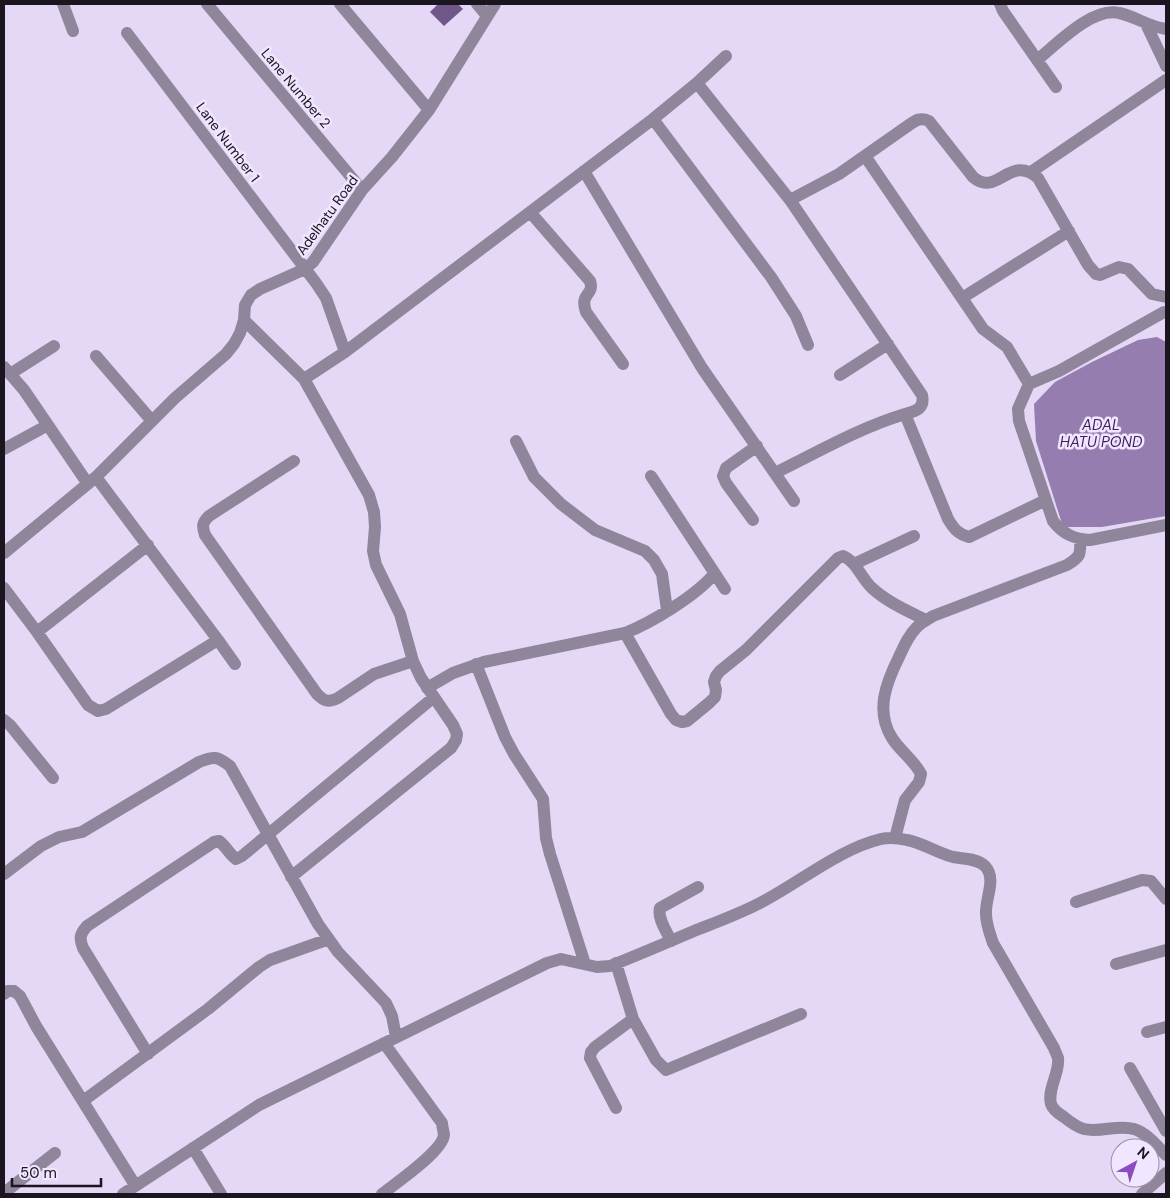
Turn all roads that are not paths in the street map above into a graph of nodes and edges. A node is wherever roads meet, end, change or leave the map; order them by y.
1 (62, 4) edge
2 (207, 4) edge
3 (340, 4) edge
4 (477, 4) edge
5 (495, 4) edge
6 (1000, 4) edge
7 (488, 16) junction
8 (1146, 24) junction
9 (1166, 30) edge
10 (73, 31) dead end
11 (127, 33) dead end
12 (726, 56) dead end
13 (1037, 60) junction
14 (1166, 66) edge
15 (1166, 80) edge
16 (697, 83) junction
17 (1056, 86) dead end
18 (429, 110) junction
19 (653, 119) junction
20 (864, 156) junction
21 (584, 171) junction
22 (1032, 172) junction
23 (362, 190) junction
24 (790, 200) junction
25 (530, 212) junction
26 (1069, 231) junction
27 (306, 269) junction
28 (1166, 296) edge
29 (962, 298) junction
30 (1165, 316) edge
31 (244, 320) junction
32 (888, 344) junction
33 (808, 345) dead end
34 (54, 346) dead end
35 (345, 352) junction
36 (96, 356) dead end
37 (623, 364) dead end
38 (7, 370) edge
39 (840, 374) dead end
40 (304, 379) junction
41 (1029, 384) junction
42 (905, 414) junction
43 (152, 421) junction
44 (48, 425) junction
45 (516, 441) dead end
46 (756, 446) junction
47 (4, 449) edge
48 (294, 461) dead end
49 (775, 473) junction
50 (651, 476) dead end
51 (92, 481) junction
52 (1046, 500) junction
53 (794, 501) dead end
54 (754, 520) dead end
55 (1166, 525) edge
56 (914, 536) dead end
57 (1080, 540) junction
58 (148, 545) junction
59 (4, 553) edge
60 (854, 564) junction
61 (714, 574) junction
62 (4, 588) edge
63 (725, 589) dead end
64 (667, 610) junction
65 (926, 620) junction
66 (37, 632) junction
67 (625, 633) junction
68 (218, 640) junction
69 (413, 661) junction
70 (236, 664) dead end
71 (476, 664) junction
72 (430, 693) junction
73 (4, 720) edge
74 (53, 778) dead end
75 (269, 835) junction
76 (895, 838) junction
77 (4, 874) edge
78 (291, 877) junction
79 (698, 887) dead end
80 (1166, 899) edge
81 (1076, 902) dead end
82 (329, 939) junction
83 (671, 941) junction
84 (1166, 950) edge
85 (616, 963) junction
86 (585, 964) junction
87 (1116, 964) dead end
88 (4, 994) edge
89 (801, 1014) dead end
90 (633, 1019) junction
91 (1166, 1027) edge
92 (1147, 1032) dead end
93 (396, 1037) junction
94 (384, 1043) junction
95 (148, 1054) junction
96 (1130, 1068) dead end
97 (83, 1101) junction
98 (616, 1108) dead end
99 (1166, 1130) edge
100 (193, 1148) junction
101 (55, 1153) dead end
102 (1166, 1155) edge
103 (1166, 1173) edge
104 (135, 1186) junction
105 (4, 1193) edge
106 (123, 1194) edge
107 (221, 1194) edge
108 (382, 1194) edge
109 (1142, 1194) edge

1 - 10 street
2 - 23 street, Lane Number 2
3 - 18 street
4 - 7 street
5 - 7 street, Adelhatu Road
6 - 13 street
7 - 18 street, Adelhatu Road
8 - 9 street
8 - 13 street
8 - 14 street
11 - 27 street, Lane Number 1
12 - 16 street
13 - 17 street
15 - 22 street
16 - 19 street
16 - 24 street
18 - 23 street, Adelhatu Road
19 - 21 street
19 - 33 street
20 - 22 street
20 - 24 street
20 - 29 street
21 - 25 street
21 - 46 street
22 - 26 street
23 - 27 street, Adelhatu Road
24 - 32 street
25 - 35 street
25 - 37 street
26 - 28 street
26 - 29 street
27 - 31 street, Adelhatu Road
27 - 35 street, Lane Number 1
28 - 30 street
29 - 41 street
30 - 41 street
31 - 40 street
31 - 43 street, Adelhatu Road
32 - 39 street
32 - 42 street
34 - 38 street
35 - 40 street
36 - 43 street
38 - 44 street
40 - 69 street
41 - 52 street
42 - 49 street
42 - 52 street
43 - 51 street, Adelhatu Road
44 - 47 street
44 - 51 street
45 - 64 street
46 - 49 street
46 - 54 street
48 - 69 street
49 - 53 street
50 - 61 street
51 - 58 street
51 - 59 street, Adelhatu Road
52 - 57 street
55 - 57 street
56 - 60 street
57 - 65 street
58 - 66 street
58 - 68 street
60 - 65 street
60 - 67 street
61 - 63 street
61 - 64 street
62 - 66 street
64 - 67 street
65 - 76 street
66 - 68 street
67 - 71 street
68 - 70 street
69 - 72 street
71 - 72 street
71 - 86 street
72 - 75 street
72 - 78 street
73 - 74 street
75 - 77 street
75 - 78 street
75 - 95 street
76 - 83 street
76 - 102 street
78 - 82 street
79 - 83 street
80 - 81 street
82 - 93 street
82 - 95 street
83 - 85 street
84 - 87 street
85 - 86 street
85 - 90 street
86 - 93 street
88 - 97 street
89 - 90 street
90 - 98 street
91 - 92 street
93 - 94 street
94 - 100 street
94 - 108 street
95 - 97 street
96 - 99 street
97 - 104 street
100 - 104 street
100 - 107 street
101 - 105 street
103 - 109 street
104 - 106 street

